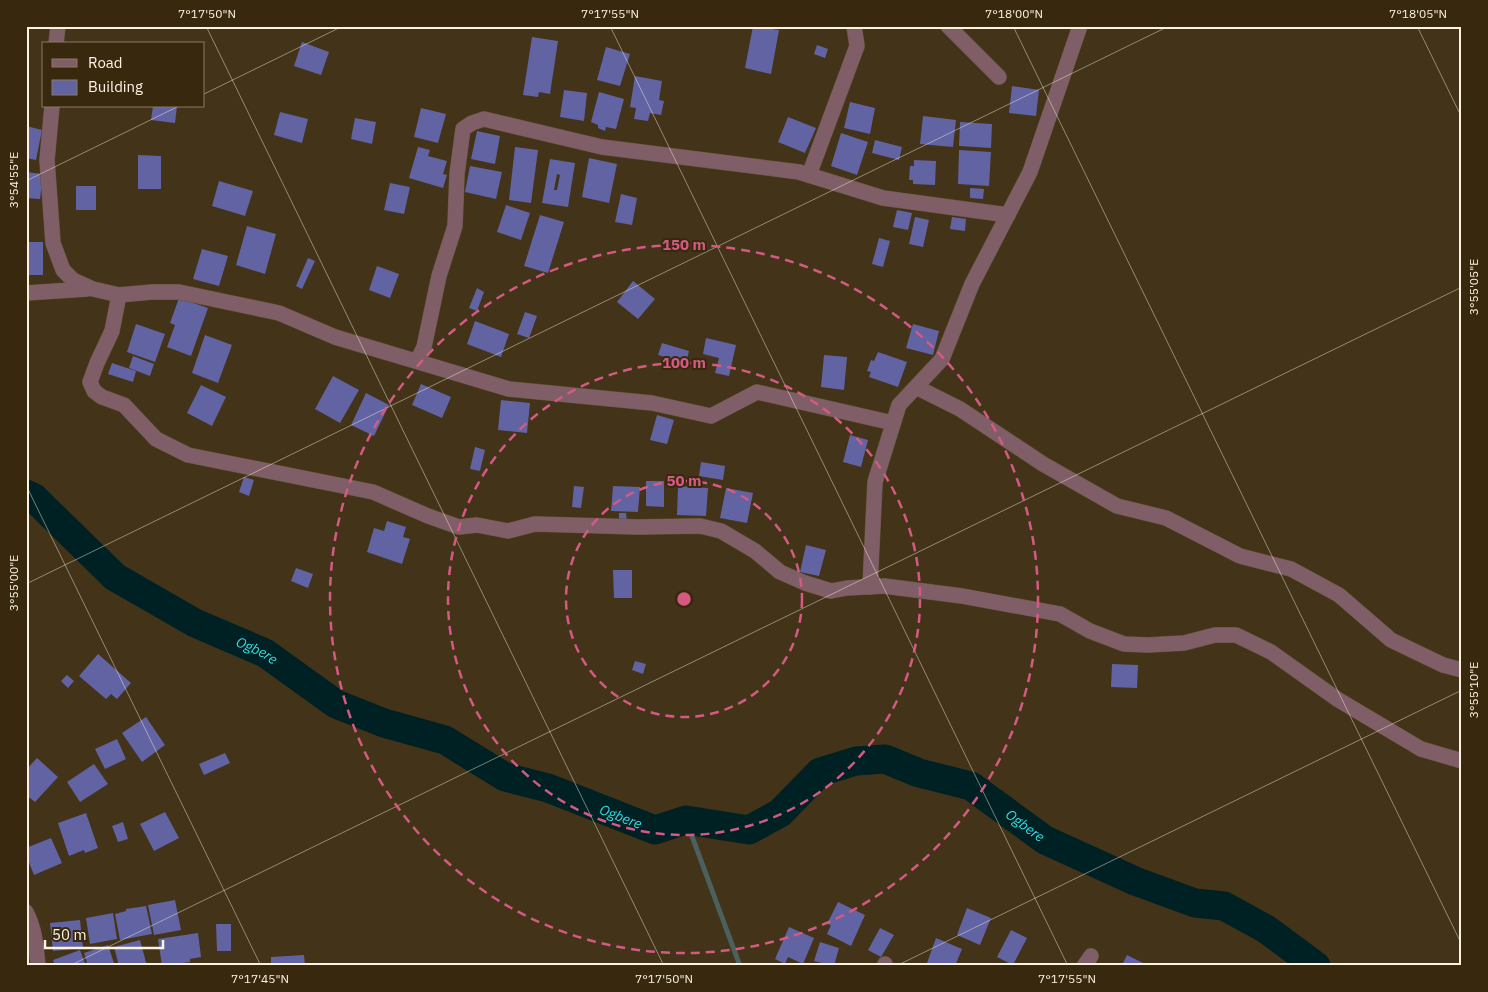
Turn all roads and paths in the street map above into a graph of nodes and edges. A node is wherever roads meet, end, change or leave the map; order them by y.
1 (58, 26) edge
2 (854, 26) edge
3 (948, 26) edge
4 (1080, 26) edge
5 (56, 42) edge
6 (999, 77) dead end
7 (52, 108) edge
8 (809, 175) junction
9 (1008, 215) junction
10 (93, 288) junction
11 (26, 293) edge
12 (119, 295) junction
13 (417, 361) junction
14 (916, 387) junction
15 (894, 423) junction
16 (870, 586) junction
17 (1462, 670) edge
18 (1462, 761) edge
19 (26, 912) edge
20 (26, 961) edge
21 (38, 966) edge

1 - 5 street
2 - 8 street
3 - 6 street
4 - 9 street
7 - 10 street
8 - 9 street
8 - 13 street
9 - 14 street
10 - 11 street
10 - 12 street
12 - 13 street
12 - 16 street
13 - 15 street
14 - 15 street
14 - 17 street
15 - 16 street
16 - 18 street
19 - 21 street
20 - 21 street

